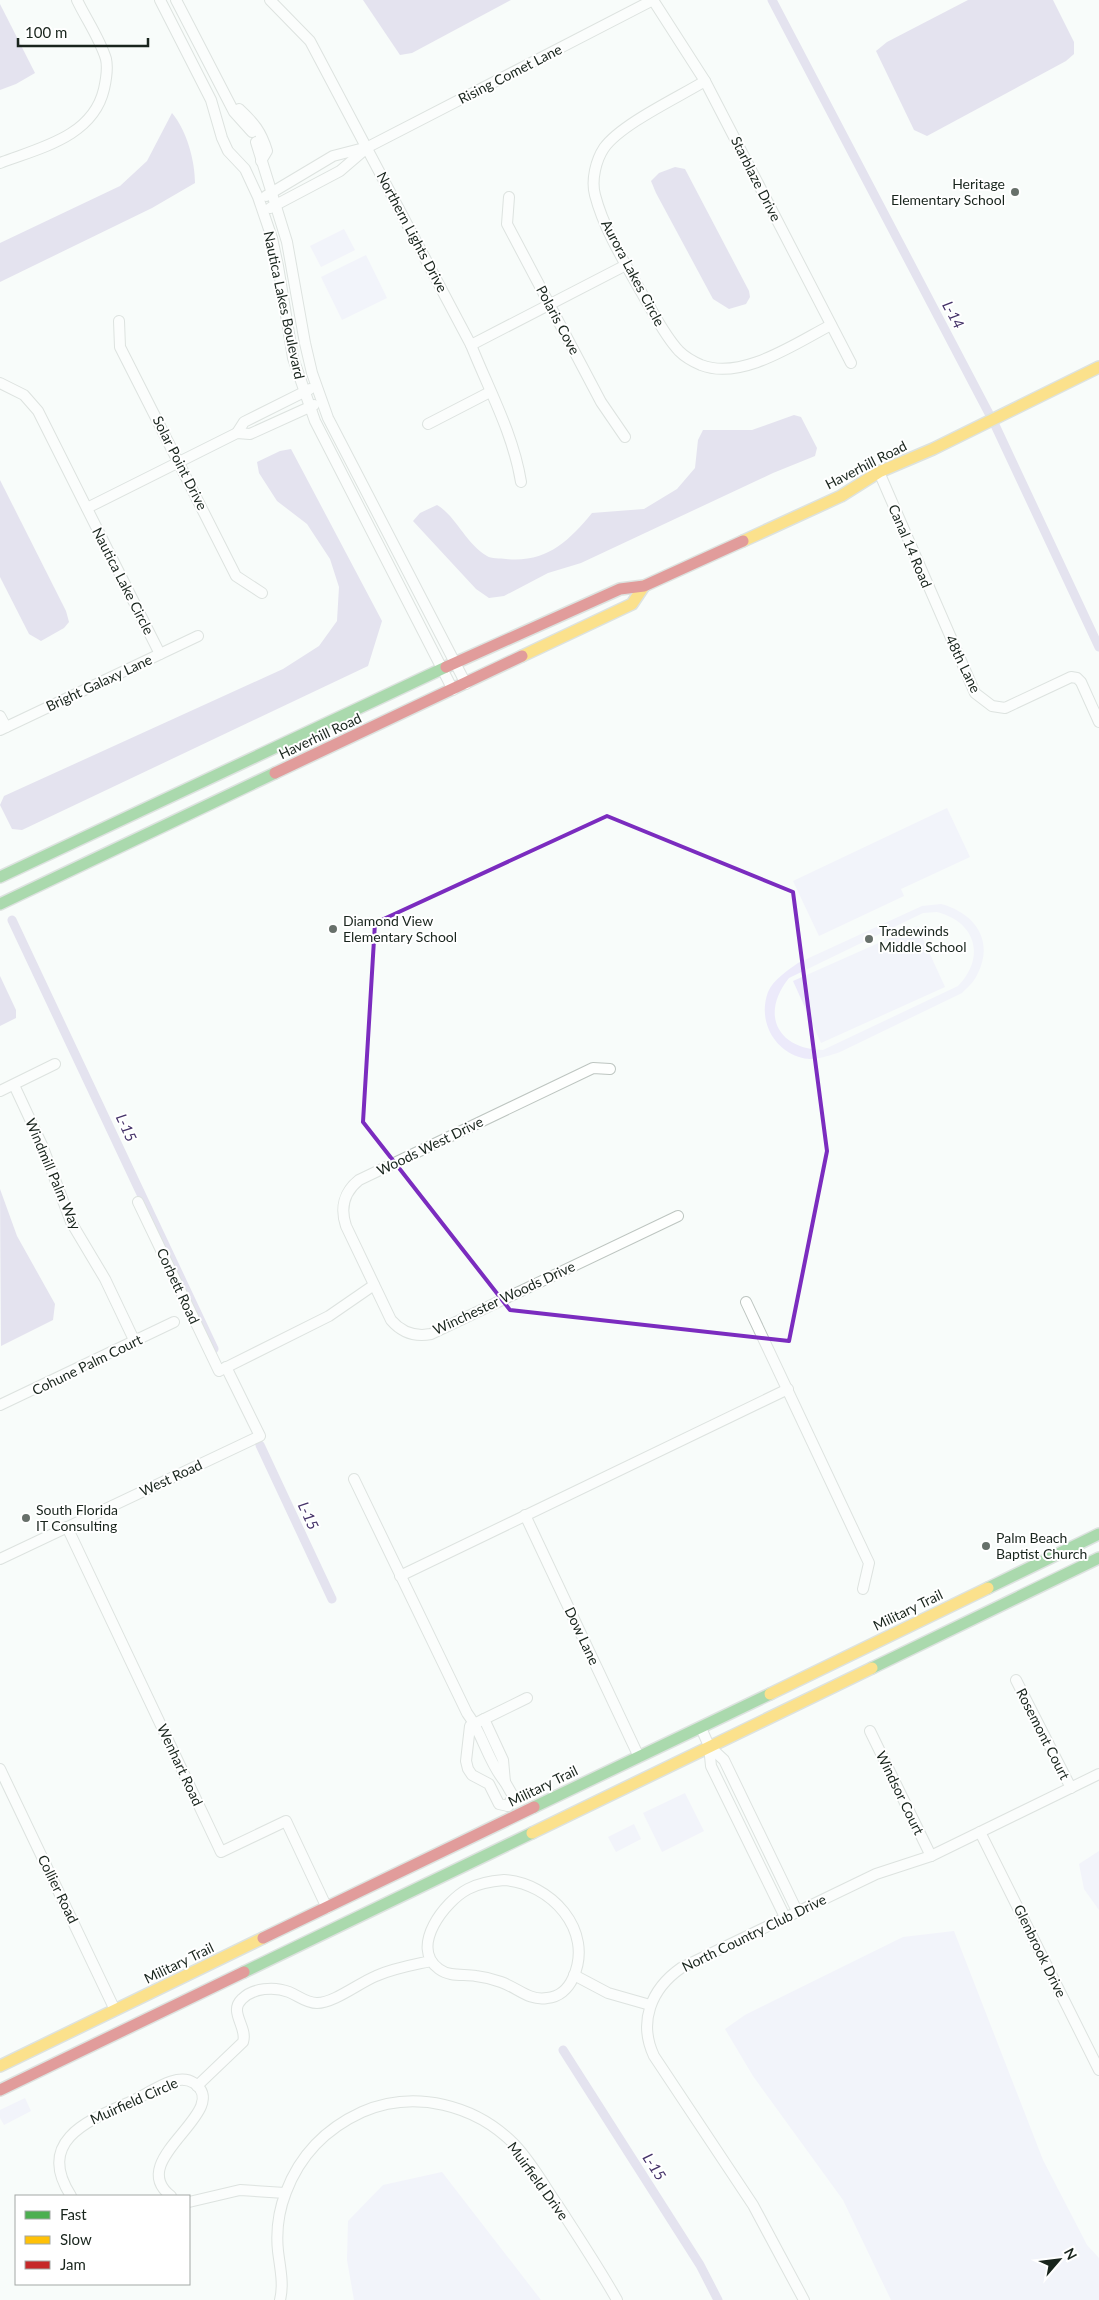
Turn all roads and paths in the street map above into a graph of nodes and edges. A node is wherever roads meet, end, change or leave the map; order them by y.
1 (77, 0) edge
2 (160, 0) edge
3 (176, 0) edge
4 (270, 0) edge
5 (653, 0) edge
6 (705, 81) junction
7 (226, 98) junction
8 (368, 147) junction
9 (261, 161) junction
10 (0, 163) edge
11 (271, 194) junction
12 (509, 197) dead end
13 (258, 198) junction
14 (275, 206) junction
15 (263, 211) junction
16 (626, 265) junction
17 (549, 304) junction
18 (119, 321) dead end
19 (832, 325) junction
20 (471, 345) junction
21 (851, 363) dead end
22 (1099, 367) edge
23 (0, 383) edge
24 (317, 386) junction
25 (304, 392) junction
26 (490, 392) junction
27 (322, 401) junction
28 (309, 406) junction
29 (428, 424) dead end
30 (237, 433) junction
31 (625, 437) dead end
32 (180, 461) junction
33 (879, 472) junction
34 (521, 482) dead end
35 (87, 508) junction
36 (644, 586) junction
37 (262, 593) dead end
38 (942, 620) joint
39 (198, 636) dead end
40 (160, 654) junction
41 (455, 663) junction
42 (442, 669) junction
43 (466, 684) junction
44 (453, 690) junction
45 (0, 716) edge
46 (1099, 722) edge
47 (3, 729) edge
48 (0, 877) edge
49 (1, 900) edge
50 (55, 1064) dead end
51 (610, 1069) dead end
52 (14, 1085) junction
53 (0, 1091) edge
54 (138, 1202) dead end
55 (678, 1216) dead end
56 (374, 1286) junction
57 (746, 1302) dead end
58 (174, 1322) dead end
59 (135, 1342) junction
60 (222, 1369) junction
61 (788, 1389) junction
62 (0, 1405) edge
63 (260, 1436) joint
64 (354, 1479) dead end
65 (525, 1515) junction
66 (67, 1527) junction
67 (1099, 1534) edge
68 (1099, 1558) edge
69 (0, 1559) edge
70 (400, 1576) junction
71 (863, 1588) dead end
72 (1016, 1680) dead end
73 (527, 1698) dead end
74 (480, 1722) junction
75 (701, 1728) junction
76 (870, 1730) dead end
77 (490, 1743) junction
78 (709, 1746) junction
79 (468, 1747) junction
80 (639, 1757) junction
81 (0, 1768) edge
82 (1099, 1774) edge
83 (1070, 1788) junction
84 (508, 1806) junction
85 (514, 1817) junction
86 (980, 1832) junction
87 (931, 1856) junction
88 (429, 1858) junction
89 (327, 1908) junction
90 (797, 1911) junction
91 (785, 1917) junction
92 (343, 1923) junction
93 (431, 1960) junction
94 (574, 1975) junction
95 (223, 1982) junction
96 (650, 2005) junction
97 (115, 2010) junction
98 (1, 2061) edge
99 (1099, 2070) edge
100 (198, 2086) junction
101 (0, 2090) edge
102 (285, 2192) junction
103 (71, 2195) edge
104 (170, 2195) edge
105 (190, 2202) edge
106 (280, 2300) edge
107 (618, 2300) edge
108 (804, 2300) edge

1 - 10 street
2 - 13 street, Nautica Lakes Boulevard
3 - 7 street, Nautica Lakes Boulevard
4 - 8 street, Northern Lights Drive
5 - 6 street, Starblaze Drive
5 - 8 street, Rising Comet Lane
6 - 16 street, Aurora Lakes Circle
6 - 19 street, Starblaze Drive
7 - 9 street, Nautica Lakes Boulevard
7 - 9 street, Nautica Lakes Boulevard
8 - 11 street, Rising Comet Lane
8 - 14 street, Rising Comet Lane
8 - 20 street, Northern Lights Drive
9 - 11 street, Nautica Lakes Boulevard
11 - 13 street, Rising Comet Lane
11 - 14 street, Nautica Lakes Boulevard
12 - 17 street, Polaris Cove
13 - 15 street, Nautica Lakes Boulevard
14 - 15 street, Rising Comet Lane
14 - 24 street, Nautica Lakes Boulevard
15 - 25 street, Nautica Lakes Boulevard
16 - 17 street
16 - 19 street, Aurora Lakes Circle
17 - 20 street
17 - 31 street, Polaris Cove
18 - 32 street, Solar Point Drive
19 - 21 street, Starblaze Drive
20 - 26 street, Northern Lights Drive
22 - 33 main road, Haverhill Road
23 - 35 street, Nautica Lake Circle
24 - 25 street
24 - 27 street, Nautica Lakes Boulevard
25 - 28 street, Nautica Lakes Boulevard
25 - 30 street
26 - 29 street
26 - 34 street, Northern Lights Drive
27 - 28 street
27 - 41 street, Nautica Lakes Boulevard
28 - 30 street
28 - 42 street, Nautica Lakes Boulevard
30 - 32 street
32 - 35 street
32 - 37 street, Solar Point Drive
33 - 36 main road, Haverhill Road
33 - 38 street, Canal 14 Road
35 - 40 street, Nautica Lake Circle
36 - 41 main road, Haverhill Road
36 - 43 main road, Haverhill Road
38 - 46 street, 48th Lane
39 - 40 street, Bright Galaxy Lane
40 - 47 street, Bright Galaxy Lane
41 - 42 main road, Haverhill Road
41 - 43 street, Nautica Lakes Boulevard
42 - 44 street, Nautica Lakes Boulevard
42 - 48 main road, Haverhill Road
43 - 44 main road, Haverhill Road
44 - 49 main road, Haverhill Road
45 - 47 street
50 - 52 street
51 - 56 street, Woods West Drive
52 - 53 street
52 - 59 street, Windmill Palm Way
54 - 60 street, Corbett Road
55 - 56 street, Winchester Woods Drive
56 - 60 street
57 - 61 street
58 - 59 street, Cohune Palm Court
59 - 62 street, Cohune Palm Court
60 - 63 street, Corbett Road
61 - 65 street
61 - 71 street
63 - 66 street, West Road
64 - 70 street
65 - 70 street
65 - 80 street, Dow Lane
66 - 69 street, West Road
66 - 89 street, Wenhart Road
67 - 75 main road, Military Trail
68 - 78 main road
70 - 74 street
72 - 83 street, Rosemont Court
73 - 74 street
74 - 77 street
74 - 79 street
75 - 78 street
75 - 80 main road, Military Trail
76 - 87 street, Windsor Court
77 - 79 street
77 - 84 street
78 - 90 street
78 - 91 street
78 - 92 main road
79 - 84 street
80 - 85 main road, Military Trail
81 - 97 street, Collier Road
82 - 83 street, North Country Club Drive
83 - 86 street, North Country Club Drive
84 - 85 street
85 - 88 main road, Military Trail
86 - 87 street, North Country Club Drive
86 - 99 street, Glenbrook Drive
87 - 90 street, North Country Club Drive
88 - 89 main road, Military Trail
88 - 92 main road
89 - 95 main road
89 - 97 main road, Military Trail
90 - 91 street, North Country Club Drive
91 - 96 street, North Country Club Drive
92 - 95 main road
93 - 94 street
93 - 94 street
93 - 100 street
94 - 96 street
95 - 101 main road
96 - 108 street, North Country Club Drive
97 - 98 main road, Military Trail
100 - 103 street, Muirfield Circle
100 - 104 street, Muirfield Circle
102 - 105 street
102 - 106 street, Muirfield Drive
102 - 107 street, Muirfield Drive

